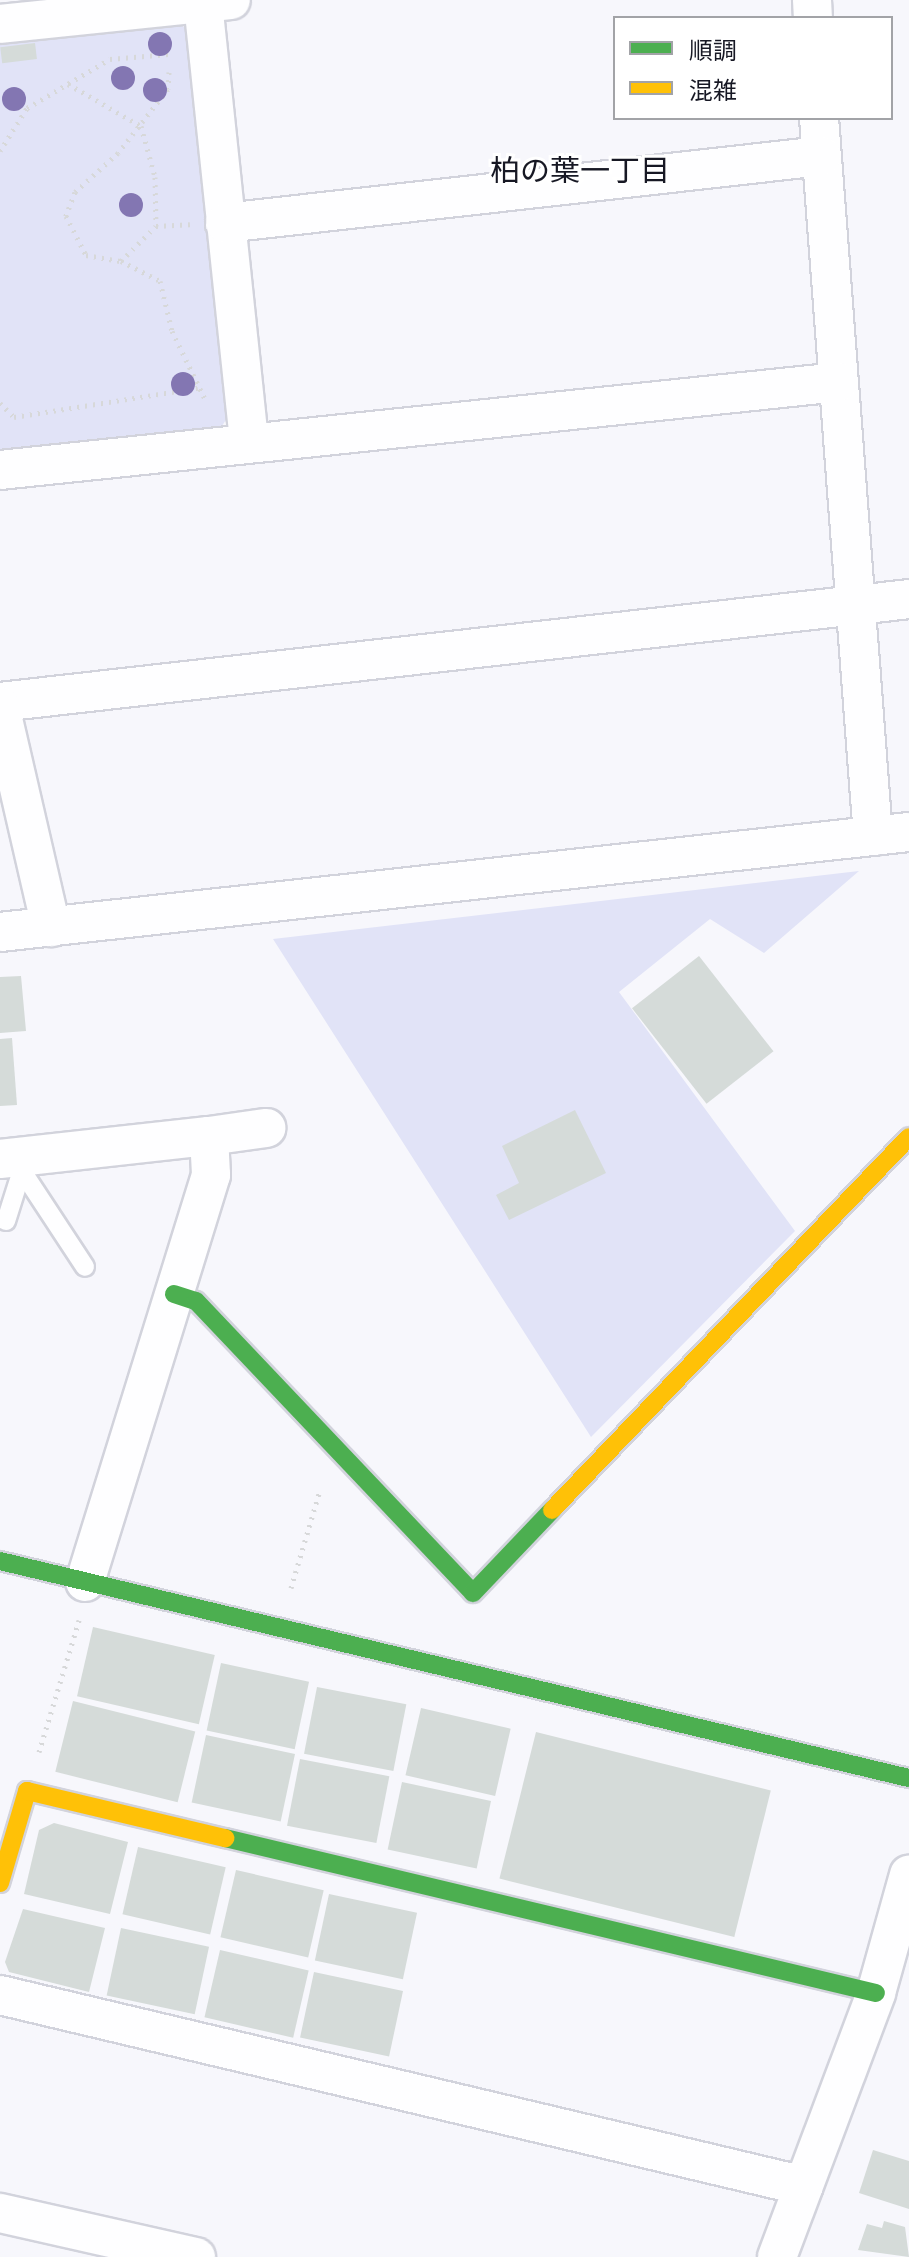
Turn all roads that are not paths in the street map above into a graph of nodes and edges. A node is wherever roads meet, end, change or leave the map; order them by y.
1 (217, 2) edge
2 (0, 24) edge
3 (819, 120) edge
4 (821, 156) junction
5 (225, 223) junction
6 (838, 382) junction
7 (249, 441) junction
8 (0, 470) edge
9 (909, 599) edge
10 (851, 604) junction
11 (0, 704) edge
12 (7, 776) edge
13 (891, 834) edge
14 (51, 927) junction
15 (0, 932) edge
16 (266, 1128) dead end
17 (209, 1136) junction
18 (909, 1137) edge
19 (15, 1163) edge
20 (6, 1221) dead end
21 (85, 1267) dead end
22 (174, 1294) junction
23 (0, 1561) edge
24 (85, 1582) junction
25 (909, 1778) edge
26 (909, 1875) edge
27 (0, 1883) edge
28 (876, 1993) junction
29 (0, 1995) edge
30 (804, 2186) junction
31 (0, 2213) edge
32 (196, 2257) edge
33 (777, 2257) edge

1 - 2 street
1 - 5 street
3 - 4 street
4 - 5 street
4 - 6 street
5 - 7 street
6 - 7 street
6 - 10 street
7 - 8 street
9 - 10 street
10 - 11 street
10 - 13 street
11 - 12 street
12 - 14 street
13 - 14 street
14 - 15 street
16 - 17 street
17 - 19 street
17 - 22 street
18 - 22 street
19 - 20 lane
19 - 21 lane
22 - 24 street
23 - 24 street
24 - 25 street
26 - 28 street
27 - 28 street
28 - 30 street
29 - 30 street
30 - 33 street
31 - 32 street

